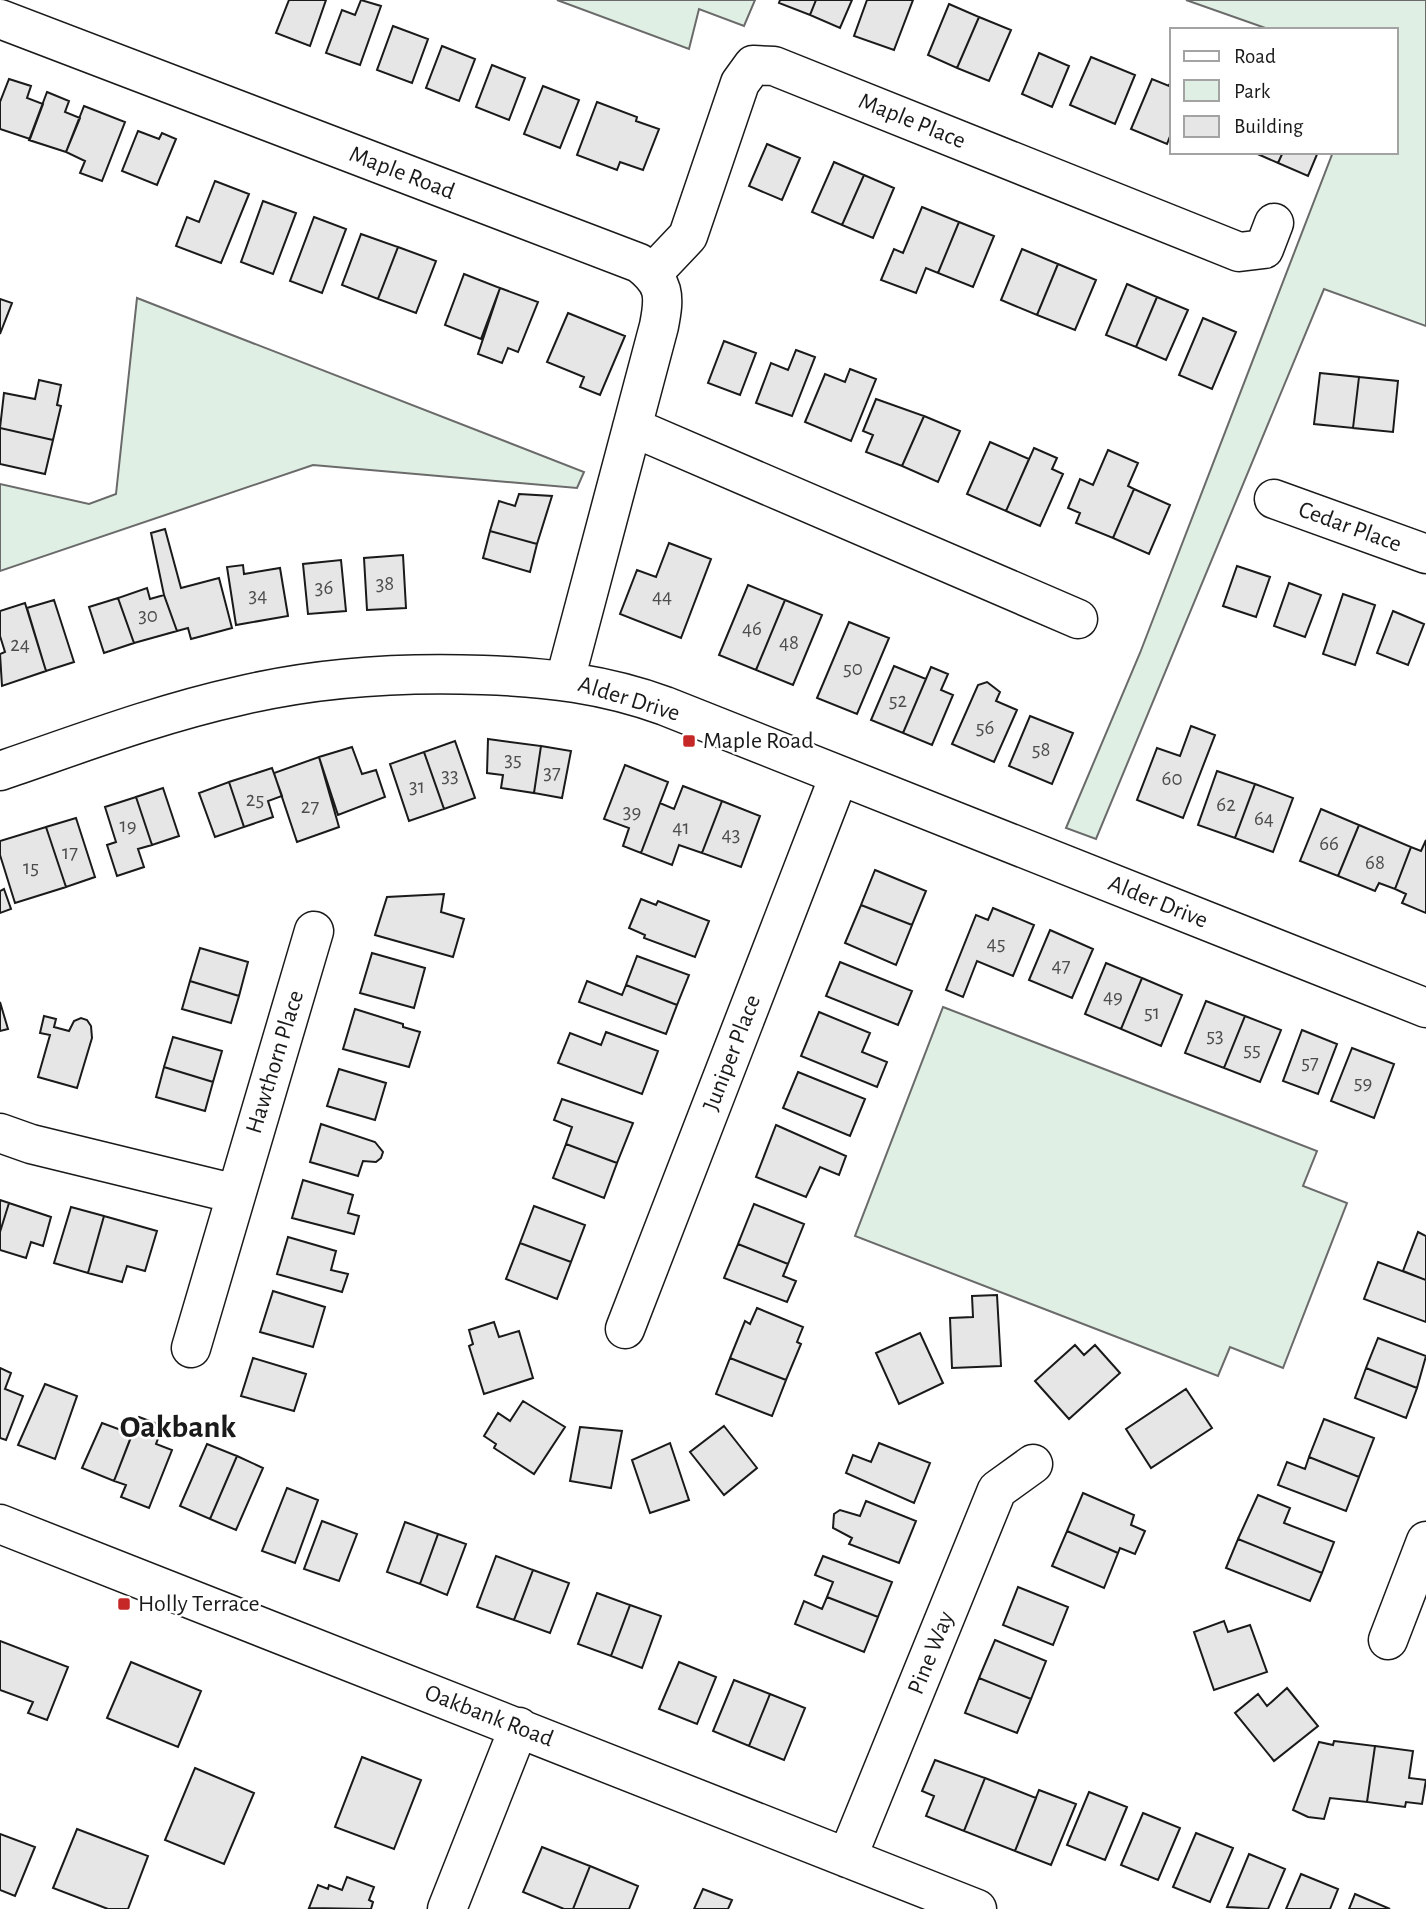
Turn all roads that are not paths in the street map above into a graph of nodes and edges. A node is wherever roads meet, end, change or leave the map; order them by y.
1 (0, 19) edge
2 (1274, 222) dead end
3 (653, 273) junction
4 (632, 426) junction
5 (1274, 499) dead end
6 (1426, 554) edge
7 (1078, 619) dead end
8 (565, 680) junction
9 (0, 771) edge
10 (839, 776) junction
11 (314, 931) dead end
12 (1426, 1009) edge
13 (0, 1133) edge
14 (236, 1194) junction
15 (625, 1329) dead end
16 (191, 1348) dead end
17 (1033, 1464) dead end
18 (0, 1524) edge
19 (1426, 1541) edge
20 (1388, 1640) dead end
21 (519, 1727) junction
22 (847, 1858) junction
23 (447, 1909) edge
24 (977, 1909) edge

1 - 3 street, Maple Road
2 - 3 street, Maple Place
3 - 4 street
4 - 7 street
4 - 8 street
5 - 6 street, Cedar Place
8 - 9 street, Alder Drive
8 - 10 street, Alder Drive
10 - 12 street, Alder Drive
10 - 15 street, Juniper Place
11 - 14 street, Hawthorn Place
13 - 14 street
14 - 16 street, Hawthorn Place
17 - 22 street, Pine Way
18 - 21 street, Oakbank Road
19 - 20 street
21 - 22 street, Oakbank Road
21 - 23 street
22 - 24 street, Oakbank Road

